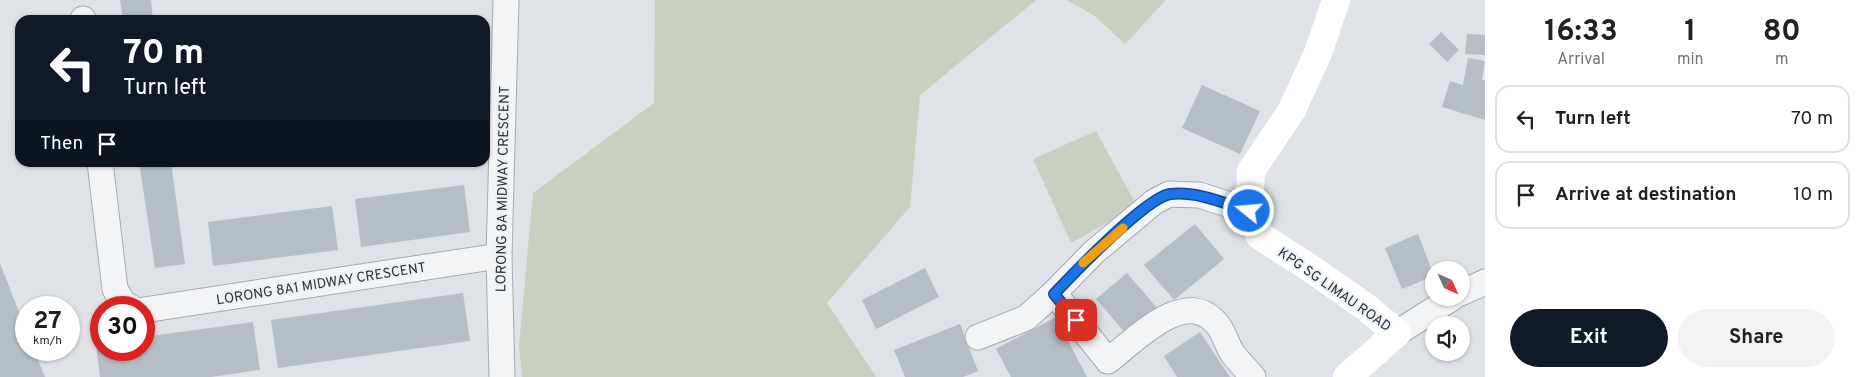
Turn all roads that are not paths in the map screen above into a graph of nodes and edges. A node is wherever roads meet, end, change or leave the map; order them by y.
1 (506, 0) edge
2 (1336, 0) edge
3 (101, 167) edge
4 (1249, 211) junction
5 (499, 256) junction
6 (1485, 282) edge
7 (1470, 289) edge
8 (1054, 294) junction
9 (119, 296) edge
10 (1439, 306) edge
11 (155, 308) edge
12 (1397, 333) junction
13 (978, 337) dead end
14 (502, 377) edge
15 (1253, 377) edge
16 (1347, 377) edge

1 - 5 street, LORONG 8A MIDWAY CRESCENT
2 - 4 street, KPG SG LIMAU ROAD
3 - 9 street
4 - 8 street
4 - 12 street, KPG SG LIMAU ROAD
5 - 11 street, LORONG 8A1 MIDWAY CRESCENT
5 - 14 street, LORONG 8A MIDWAY CRESCENT
6 - 7 street
8 - 13 street
8 - 15 street
10 - 12 street
12 - 16 street, KPG SG LIMAU ROAD

